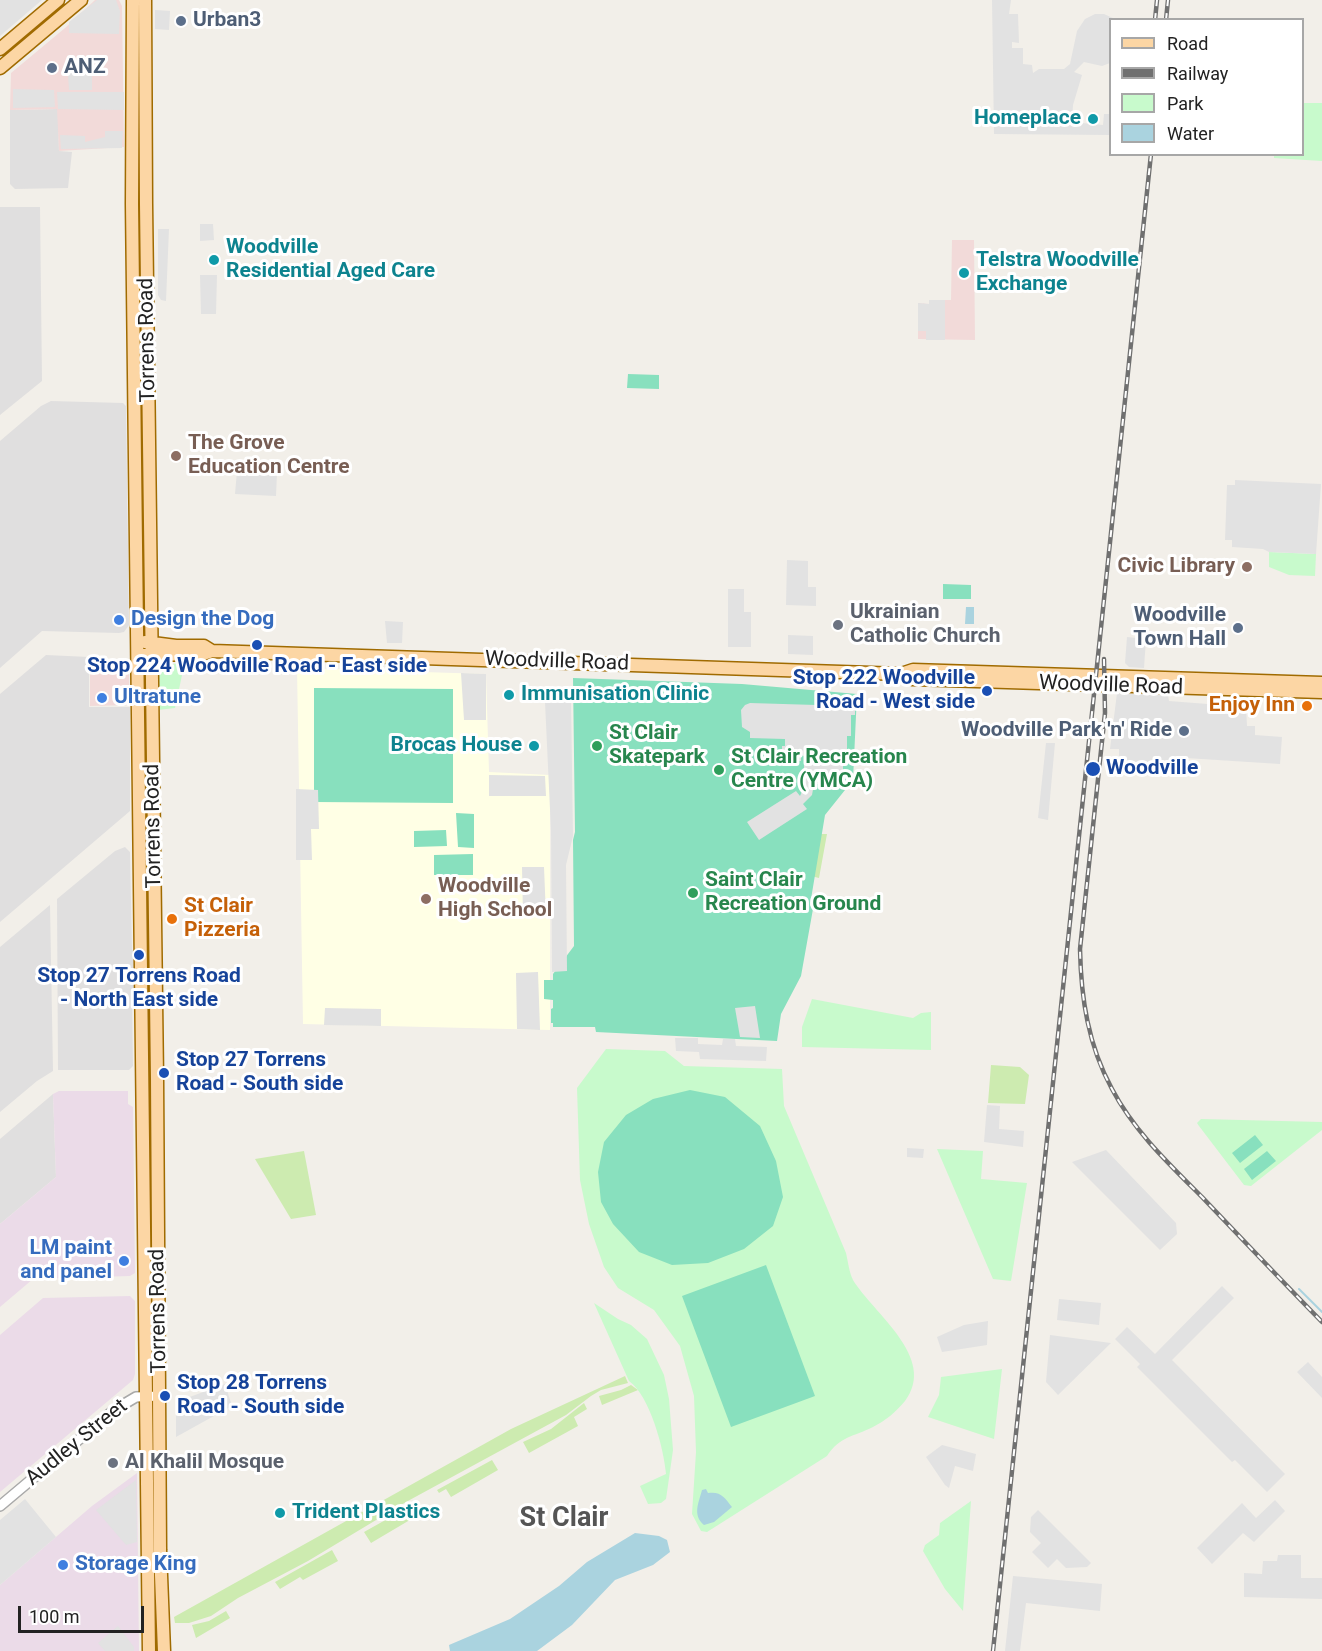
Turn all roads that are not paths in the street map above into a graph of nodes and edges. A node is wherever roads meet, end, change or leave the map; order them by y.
1 (58, 0) edge
2 (69, 0) edge
3 (81, 0) edge
4 (133, 0) edge
5 (145, 0) edge
6 (43, 13) junction
7 (0, 49) edge
8 (17, 54) junction
9 (0, 59) edge
10 (0, 69) edge
11 (137, 648) junction
12 (151, 649) junction
13 (212, 651) junction
14 (176, 655) junction
15 (901, 674) junction
16 (151, 677) junction
17 (1322, 683) edge
18 (1322, 692) edge
19 (158, 1205) junction
20 (143, 1209) junction
21 (146, 1396) junction
22 (160, 1396) junction
23 (153, 1468) junction
24 (0, 1506) edge
25 (149, 1651) edge
26 (164, 1651) edge

1 - 6 main road
2 - 6 main road
3 - 8 main road
4 - 11 main road, Torrens Road
5 - 12 main road, Torrens Road
6 - 7 main road
8 - 9 main road
8 - 10 main road
11 - 12 main road, Woodville Road
11 - 20 main road, Torrens Road
12 - 13 main road, Woodville Road
12 - 14 main road, Woodville Road
12 - 16 main road, Torrens Road
13 - 14 main road, Woodville Road
13 - 15 main road, Woodville Road
14 - 16 main road
15 - 17 main road, Woodville Road
15 - 18 main road, Woodville Road
16 - 19 main road, Torrens Road
19 - 20 main road
19 - 22 main road, Torrens Road
20 - 21 main road, Torrens Road
21 - 22 street, Audley Street
21 - 23 main road, Torrens Road
21 - 24 street, Audley Street
22 - 23 main road, Torrens Road
23 - 25 main road, Torrens Road
23 - 26 main road, Torrens Road

